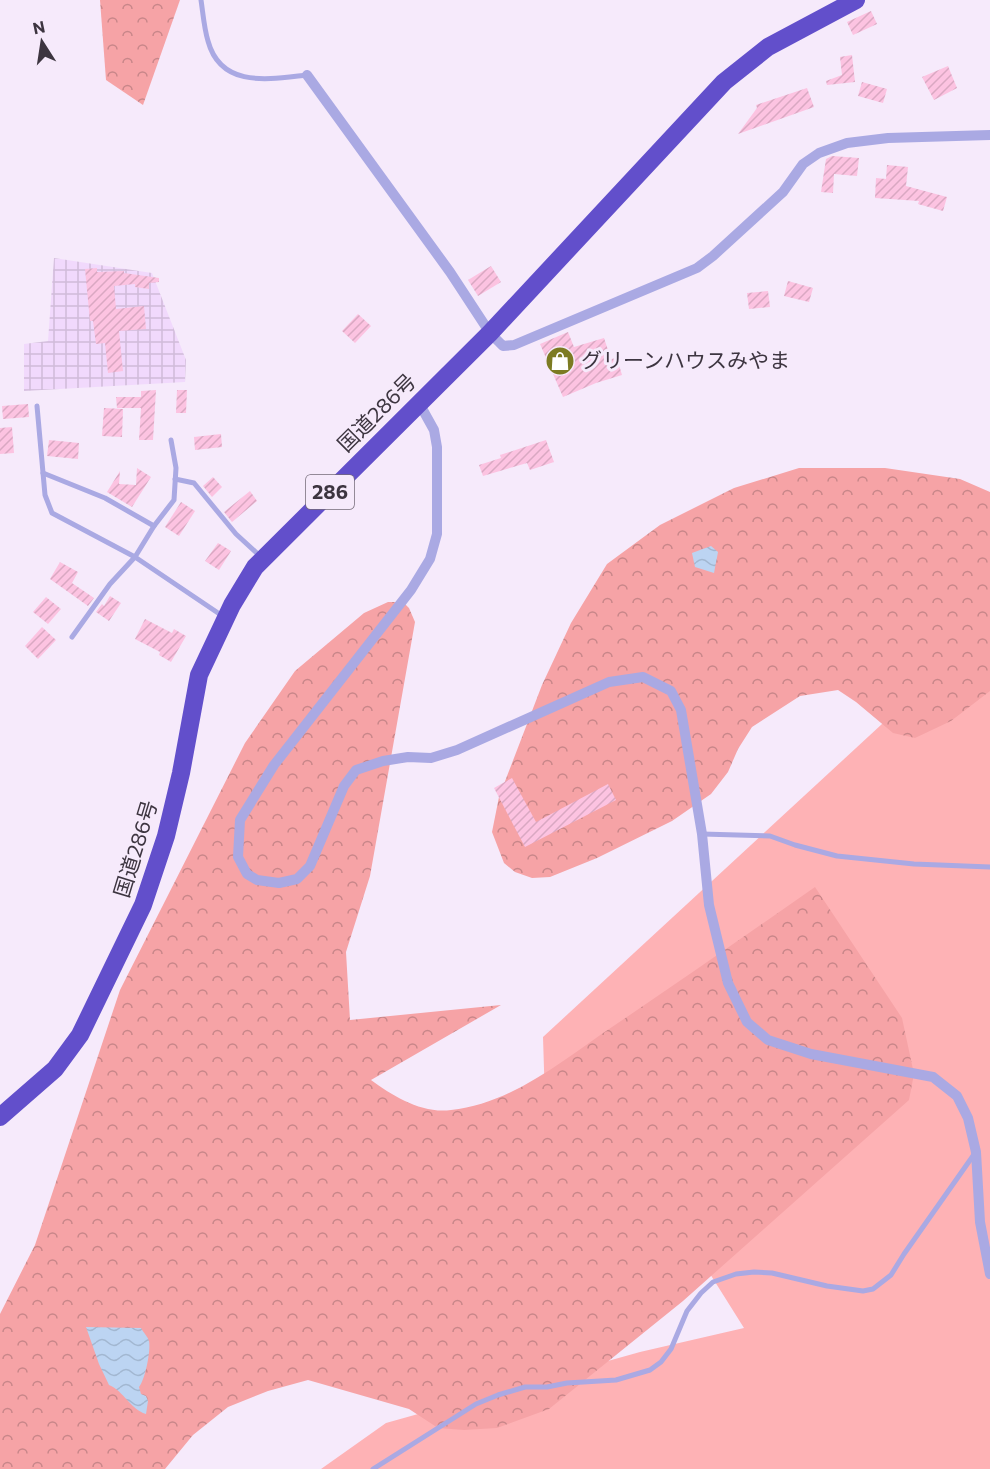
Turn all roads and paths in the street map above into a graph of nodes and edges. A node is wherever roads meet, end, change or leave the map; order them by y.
1 (201, 0) edge
2 (855, 0) edge
3 (307, 75) joint
4 (990, 135) edge
5 (490, 333) junction
6 (419, 403) junction
7 (37, 406) dead end
8 (171, 440) dead end
9 (43, 473) junction
10 (175, 479) junction
11 (154, 526) junction
12 (135, 557) junction
13 (263, 559) junction
14 (226, 618) junction
15 (72, 637) dead end
16 (702, 834) junction
17 (990, 867) edge
18 (0, 1117) edge
19 (976, 1152) junction
20 (990, 1274) edge
21 (373, 1469) edge

1 - 3 lane
2 - 5 highway, 国道286号 / 286
3 - 5 street
4 - 5 street
5 - 6 highway, 国道286号 / 286
6 - 13 highway, 国道286号 / 286
6 - 16 street
7 - 9 lane
8 - 10 lane
9 - 11 lane
9 - 12 lane
10 - 11 lane
10 - 13 lane
11 - 12 lane
12 - 14 lane
12 - 15 lane
13 - 14 highway, 国道286号 / 286
14 - 18 highway, 国道286号 / 286
16 - 17 lane
16 - 19 street
19 - 20 street
19 - 21 lane

